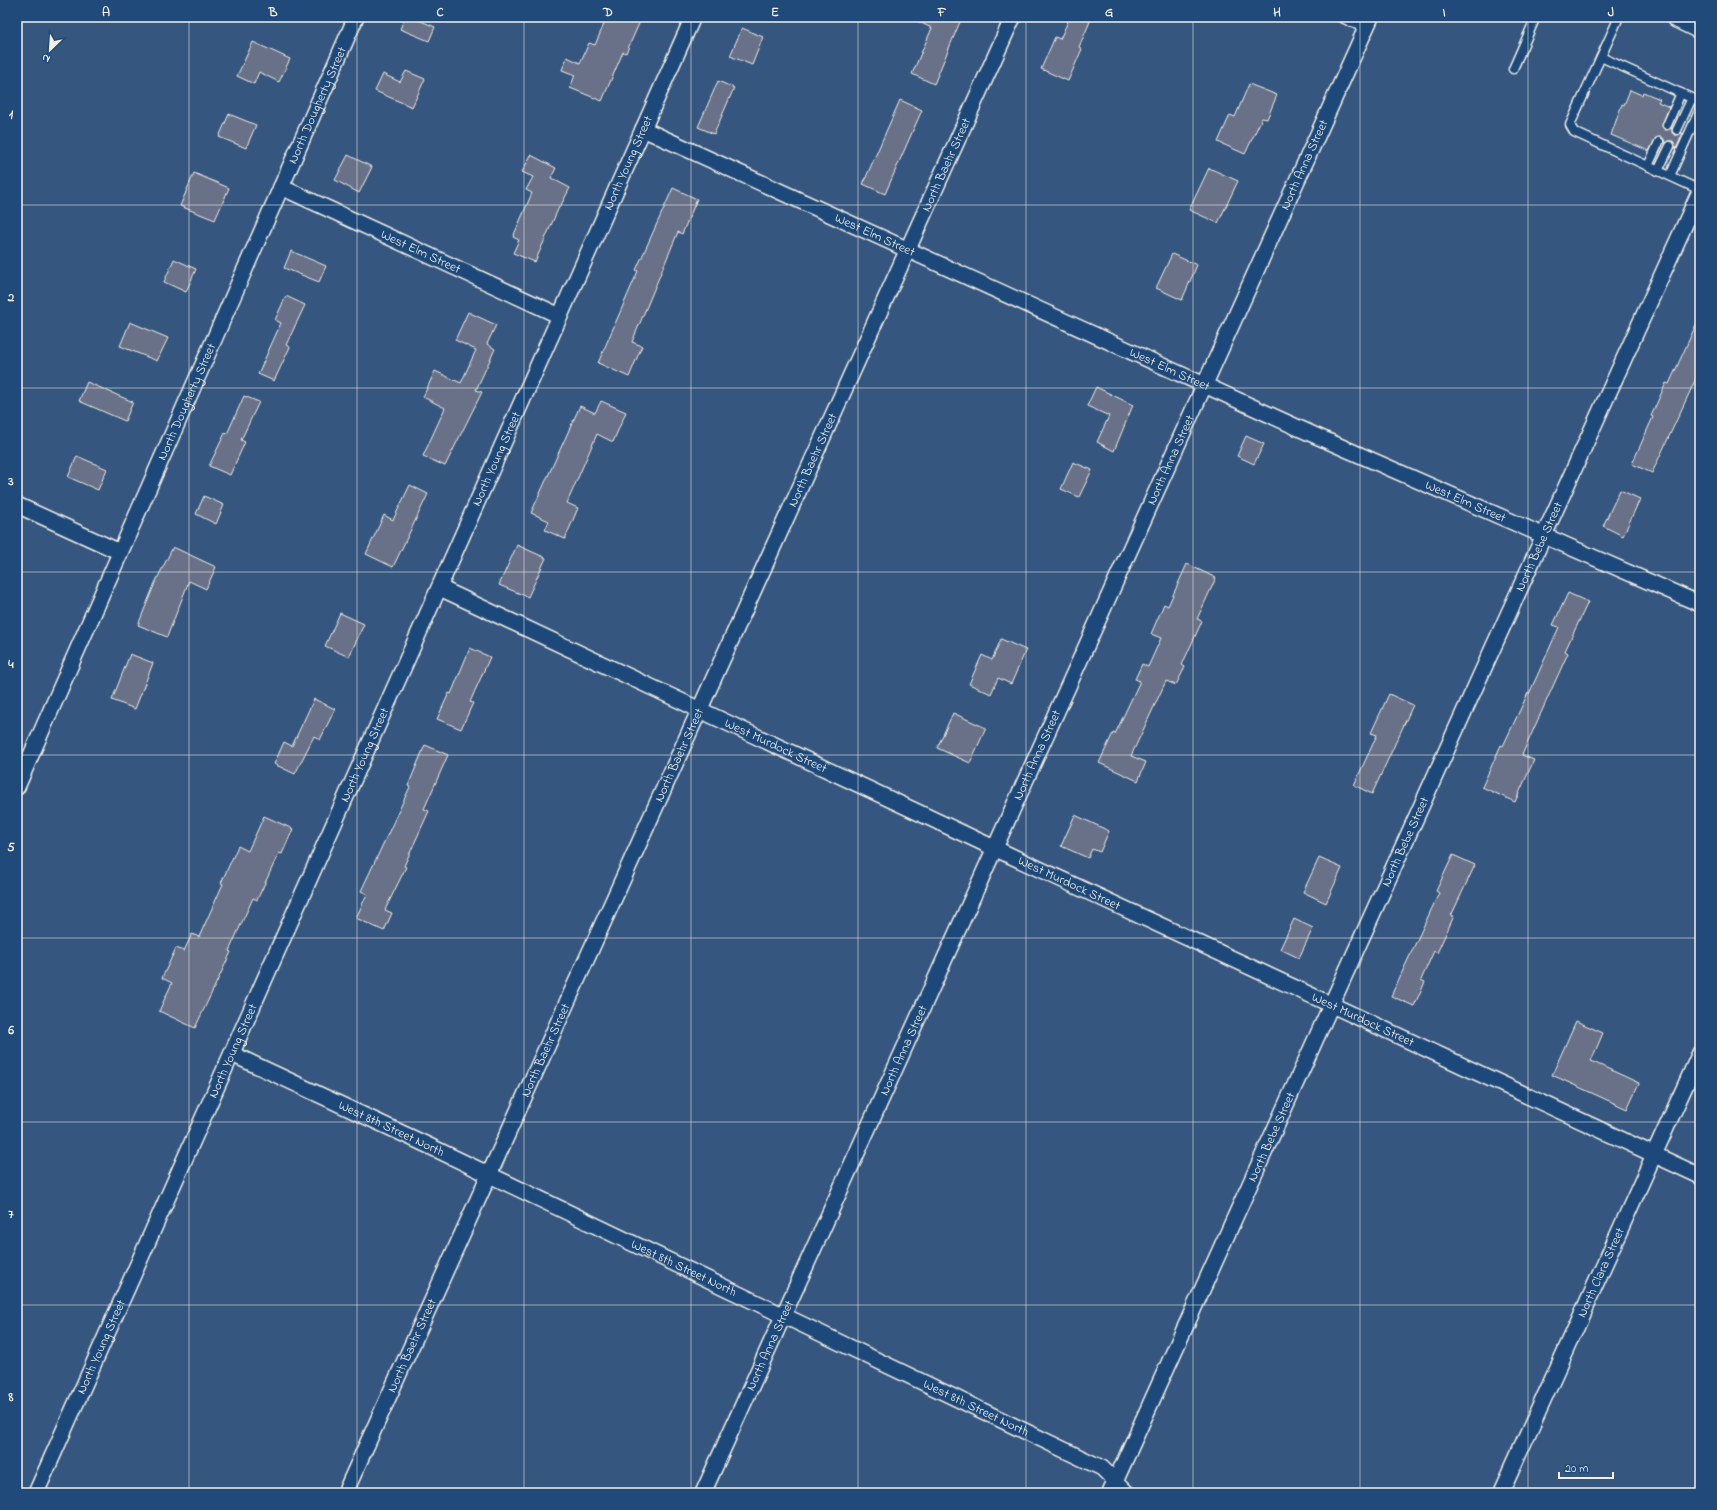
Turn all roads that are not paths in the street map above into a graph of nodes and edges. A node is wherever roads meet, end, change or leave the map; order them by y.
1 (356, 17) edge
2 (693, 17) edge
3 (1013, 17) edge
4 (1340, 17) edge
5 (1532, 17) edge
6 (1619, 17) edge
7 (1676, 17) edge
8 (1369, 23) edge
9 (1700, 28) edge
10 (1601, 57) junction
11 (1513, 69) dead end
12 (1681, 93) junction
13 (1692, 98) junction
14 (1700, 102) edge
15 (1700, 109) edge
16 (1666, 125) dead end
17 (643, 129) junction
18 (1677, 130) dead end
19 (1659, 142) dead end
20 (1670, 146) dead end
21 (1648, 166) junction
22 (1658, 171) junction
23 (1670, 176) junction
24 (281, 187) junction
25 (1700, 191) edge
26 (907, 250) junction
27 (560, 316) junction
28 (1204, 385) junction
29 (17, 504) edge
30 (1543, 535) junction
31 (120, 552) junction
32 (440, 588) junction
33 (1700, 604) edge
34 (699, 710) junction
35 (17, 787) edge
36 (994, 848) junction
37 (1330, 1005) junction
38 (1700, 1053) edge
39 (232, 1054) junction
40 (1654, 1155) junction
41 (489, 1175) junction
42 (1700, 1176) edge
43 (783, 1316) junction
44 (1113, 1488) edge
45 (36, 1493) edge
46 (345, 1493) edge
47 (703, 1493) edge
48 (1127, 1493) edge
49 (1501, 1493) edge

1 - 24 street, North Dougherty Street
2 - 17 street, North Young Street
3 - 26 street, North Baehr Street
4 - 8 lane
5 - 11 lane
6 - 10 lane
7 - 9 main road
8 - 28 street, North Anna Street
10 - 12 lane
10 - 21 lane
12 - 13 lane
12 - 16 lane
13 - 14 lane
13 - 18 lane
15 - 23 lane
17 - 26 street, West Elm Street
17 - 27 street, North Young Street
19 - 21 lane
20 - 22 lane
21 - 22 lane
22 - 23 lane
23 - 25 lane
24 - 27 street, West Elm Street
24 - 31 street, North Dougherty Street
25 - 30 street, North Bebe Street
26 - 28 street, West Elm Street
26 - 34 street, North Baehr Street
27 - 32 street, North Young Street
28 - 30 street, West Elm Street
28 - 36 street, North Anna Street
29 - 31 street
30 - 33 street, West Elm Street
30 - 37 street, North Bebe Street
31 - 35 street, North Dougherty Street
32 - 34 street, West Murdock Street
32 - 39 street, North Young Street
34 - 36 street, West Murdock Street
34 - 41 street, North Baehr Street
36 - 37 street, West Murdock Street
36 - 43 street, North Anna Street
37 - 40 street, West Murdock Street
37 - 44 street, North Bebe Street
38 - 40 street, North Clara Street
39 - 41 street, West 8th Street North
39 - 45 street, North Young Street
40 - 42 street, West Murdock Street
40 - 49 street, North Clara Street
41 - 43 street, West 8th Street North
41 - 46 street, North Baehr Street
43 - 44 street, West 8th Street North
43 - 47 street, North Anna Street
44 - 48 street, West 8th Street North

